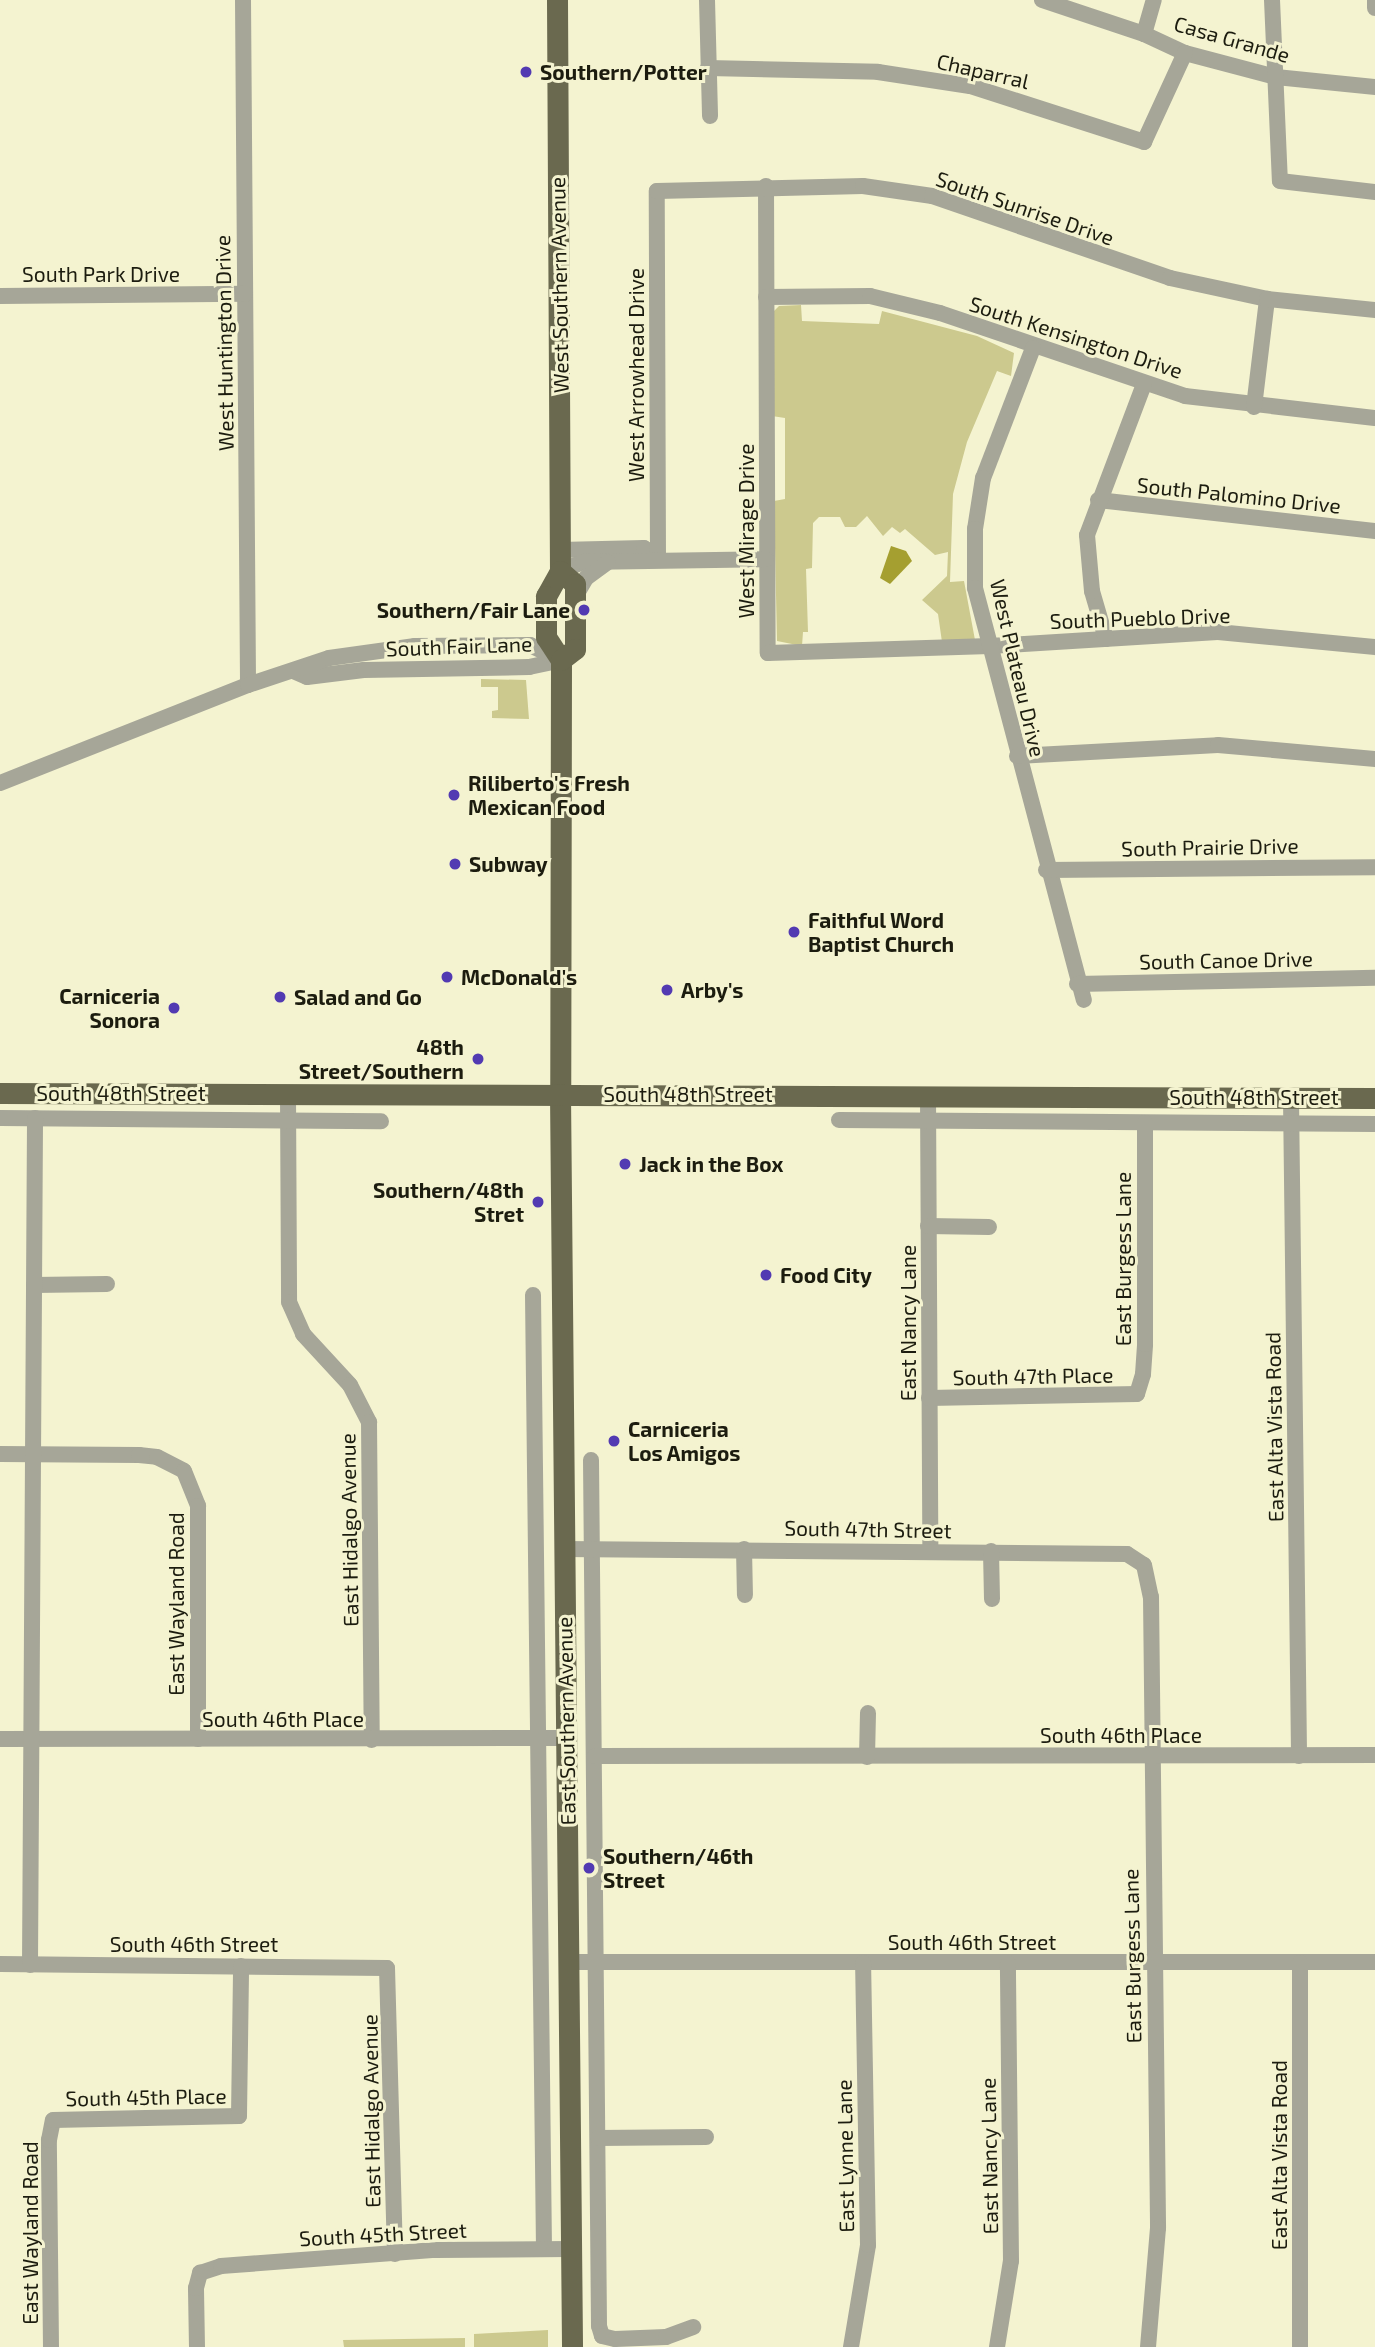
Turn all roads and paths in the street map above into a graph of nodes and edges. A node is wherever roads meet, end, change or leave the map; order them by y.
1 (243, 0) edge
2 (557, 0) edge
3 (707, 0) edge
4 (1042, 0) edge
5 (1154, 0) edge
6 (1272, 0) edge
7 (1375, 0) edge
8 (1375, 8) edge
9 (1144, 34) junction
10 (1185, 53) junction
11 (708, 68) junction
12 (1276, 77) junction
13 (1375, 88) edge
14 (710, 116) dead end
15 (766, 186) junction
16 (657, 191) joint
17 (1375, 192) edge
18 (245, 294) junction
19 (0, 296) edge
20 (766, 297) junction
21 (1267, 299) junction
22 (1375, 310) edge
23 (1033, 348) junction
24 (1144, 384) junction
25 (1254, 407) junction
26 (1375, 418) edge
27 (1098, 500) junction
28 (1375, 531) edge
29 (658, 559) junction
30 (766, 559) junction
31 (560, 560) junction
32 (608, 562) junction
33 (575, 597) junction
34 (1106, 639) junction
35 (990, 646) junction
36 (1375, 646) edge
37 (561, 660) junction
38 (293, 671) junction
39 (248, 685) junction
40 (1017, 756) junction
41 (1375, 759) edge
42 (0, 783) edge
43 (1375, 867) edge
44 (1046, 870) junction
45 (1375, 978) edge
46 (1077, 984) junction
47 (1084, 1000) dead end
48 (0, 1093) edge
49 (560, 1094) junction
50 (288, 1095) junction
51 (928, 1096) junction
52 (1291, 1098) junction
53 (1375, 1098) edge
54 (0, 1118) edge
55 (35, 1118) junction
56 (288, 1120) junction
57 (839, 1120) dead end
58 (381, 1121) dead end
59 (928, 1121) junction
60 (1291, 1122) junction
61 (1145, 1123) junction
62 (1375, 1124) edge
63 (928, 1226) junction
64 (989, 1227) dead end
65 (107, 1284) dead end
66 (34, 1285) junction
67 (533, 1295) dead end
68 (1136, 1394) joint
69 (929, 1398) junction
70 (0, 1454) edge
71 (33, 1455) junction
72 (591, 1460) dead end
73 (564, 1549) junction
74 (592, 1549) junction
75 (744, 1549) junction
76 (930, 1551) junction
77 (991, 1551) junction
78 (1144, 1565) joint
79 (745, 1595) dead end
80 (992, 1599) dead end
81 (868, 1713) dead end
82 (0, 1738) edge
83 (539, 1738) junction
84 (566, 1738) junction
85 (31, 1739) junction
86 (198, 1739) junction
87 (372, 1740) junction
88 (1375, 1755) edge
89 (595, 1756) junction
90 (867, 1756) junction
91 (1152, 1756) junction
92 (1299, 1756) junction
93 (568, 1962) junction
94 (1375, 1962) edge
95 (596, 1963) junction
96 (863, 1963) junction
97 (1008, 1963) junction
98 (1152, 1963) junction
99 (1300, 1963) junction
100 (0, 1964) edge
101 (30, 1965) junction
102 (241, 1966) junction
103 (387, 1968) joint
104 (53, 2120) joint
105 (706, 2137) dead end
106 (598, 2138) junction
107 (544, 2249) junction
108 (570, 2249) junction
109 (395, 2254) junction
110 (693, 2327) dead end
111 (51, 2347) edge
112 (197, 2347) edge
113 (572, 2347) edge
114 (851, 2347) edge
115 (997, 2347) edge
116 (1148, 2347) edge
117 (1300, 2347) edge

1 - 18 street, West Huntington Drive
2 - 31 main road, West Southern Avenue
3 - 11 street
4 - 9 street, Casa Grande
5 - 9 street
6 - 12 street
7 - 8 street
9 - 10 street, Casa Grande
10 - 11 street, Chaparral
10 - 12 street, Casa Grande
11 - 14 street
12 - 13 street, Casa Grande
12 - 17 street
15 - 16 street, South Sunrise Drive
15 - 20 street, West Mirage Drive
15 - 21 street, South Sunrise Drive
16 - 29 street, West Arrowhead Drive
18 - 19 street, South Park Drive
18 - 39 street, West Huntington Drive
20 - 23 street, South Kensington Drive
20 - 30 street, West Mirage Drive
21 - 22 street, South Sunrise Drive
21 - 25 street
23 - 24 street, South Kensington Drive
23 - 35 street, West Plateau Drive
24 - 25 street, South Kensington Drive
24 - 27 street
25 - 26 street, South Kensington Drive
27 - 28 street, South Palomino Drive
27 - 34 street
29 - 30 street
29 - 31 street
29 - 32 street
30 - 35 street, West Mirage Drive
31 - 32 street
31 - 33 main road, West Southern Avenue
31 - 37 main road, West Southern Avenue
32 - 33 street
33 - 37 main road, West Southern Avenue
34 - 35 street, South Pueblo Drive
34 - 36 street, South Pueblo Drive
35 - 40 street, West Plateau Drive
37 - 38 street, South Fair Lane
37 - 38 street, South Fair Lane
37 - 49 main road, West Southern Avenue
38 - 39 street, South Fair Lane
39 - 42 street, South Fair Lane
40 - 41 street
40 - 44 street, West Plateau Drive
43 - 44 street, South Prairie Drive
44 - 46 street, West Plateau Drive
45 - 46 street, South Canoe Drive
46 - 47 street, West Plateau Drive
48 - 50 main road, South 48th Street
49 - 50 main road, South 48th Street
49 - 51 main road, South 48th Street
49 - 73 main road, East Southern Avenue
50 - 56 street, East Hidalgo Avenue
51 - 52 main road, South 48th Street
51 - 59 street, East Nancy Lane
52 - 53 main road, South 48th Street
52 - 60 street, East Alta Vista Road
54 - 55 street, South 48th Street
55 - 56 street, South 48th Street
55 - 66 street
56 - 58 street, South 48th Street
56 - 87 street, East Hidalgo Avenue
57 - 59 street, South 48th Street
59 - 61 street, South 48th Street
59 - 63 street, East Nancy Lane
60 - 61 street, South 48th Street
60 - 62 street, South 48th Street
60 - 92 street, East Alta Vista Road
61 - 68 street, East Burgess Lane
63 - 64 street
63 - 69 street, East Nancy Lane
65 - 66 street
66 - 71 street
67 - 83 street, East Southern Avenue
68 - 69 street, South 47th Place
69 - 76 street, East Nancy Lane
70 - 71 street
71 - 85 street
71 - 86 street, East Wayland Road
72 - 74 street, East Southern Avenue
73 - 74 street, South 47th Street
73 - 84 main road, East Southern Avenue
74 - 75 street, South 47th Street
74 - 89 street, East Southern Avenue
75 - 76 street, South 47th Street
75 - 79 street
76 - 77 street, South 47th Street
77 - 78 street, South 47th Street
77 - 80 street
78 - 91 street, East Burgess Lane
81 - 90 street
82 - 85 street, South 46th Place
83 - 84 street, South 46th Place
83 - 87 street, South 46th Place
83 - 107 street, East Southern Avenue
84 - 93 main road, East Southern Avenue
85 - 86 street, South 46th Place
85 - 101 street
86 - 87 street, South 46th Place
88 - 92 street, South 46th Place
89 - 90 street, South 46th Place
89 - 95 street, East Southern Avenue
90 - 91 street, South 46th Place
91 - 92 street, South 46th Place
91 - 98 street, East Burgess Lane
93 - 95 street, South 46th Street
93 - 108 main road, East Southern Avenue
94 - 99 street, South 46th Street
95 - 96 street, South 46th Street
95 - 106 street, East Southern Avenue
96 - 97 street, South 46th Street
96 - 114 street, East Lynne Lane
97 - 98 street, South 46th Street
97 - 115 street, East Nancy Lane
98 - 99 street, South 46th Street
98 - 116 street, East Burgess Lane
99 - 117 street, East Alta Vista Road
100 - 101 street, South 46th Street
101 - 102 street, South 46th Street
102 - 103 street, South 46th Street
102 - 104 street, South 45th Place
103 - 109 street, East Hidalgo Avenue
104 - 111 street, East Wayland Road
105 - 106 street
106 - 110 street, East Southern Avenue
107 - 108 street, South 45th Street
107 - 109 street, South 45th Street
108 - 113 main road, East Southern Avenue
109 - 112 street, South 45th Street

